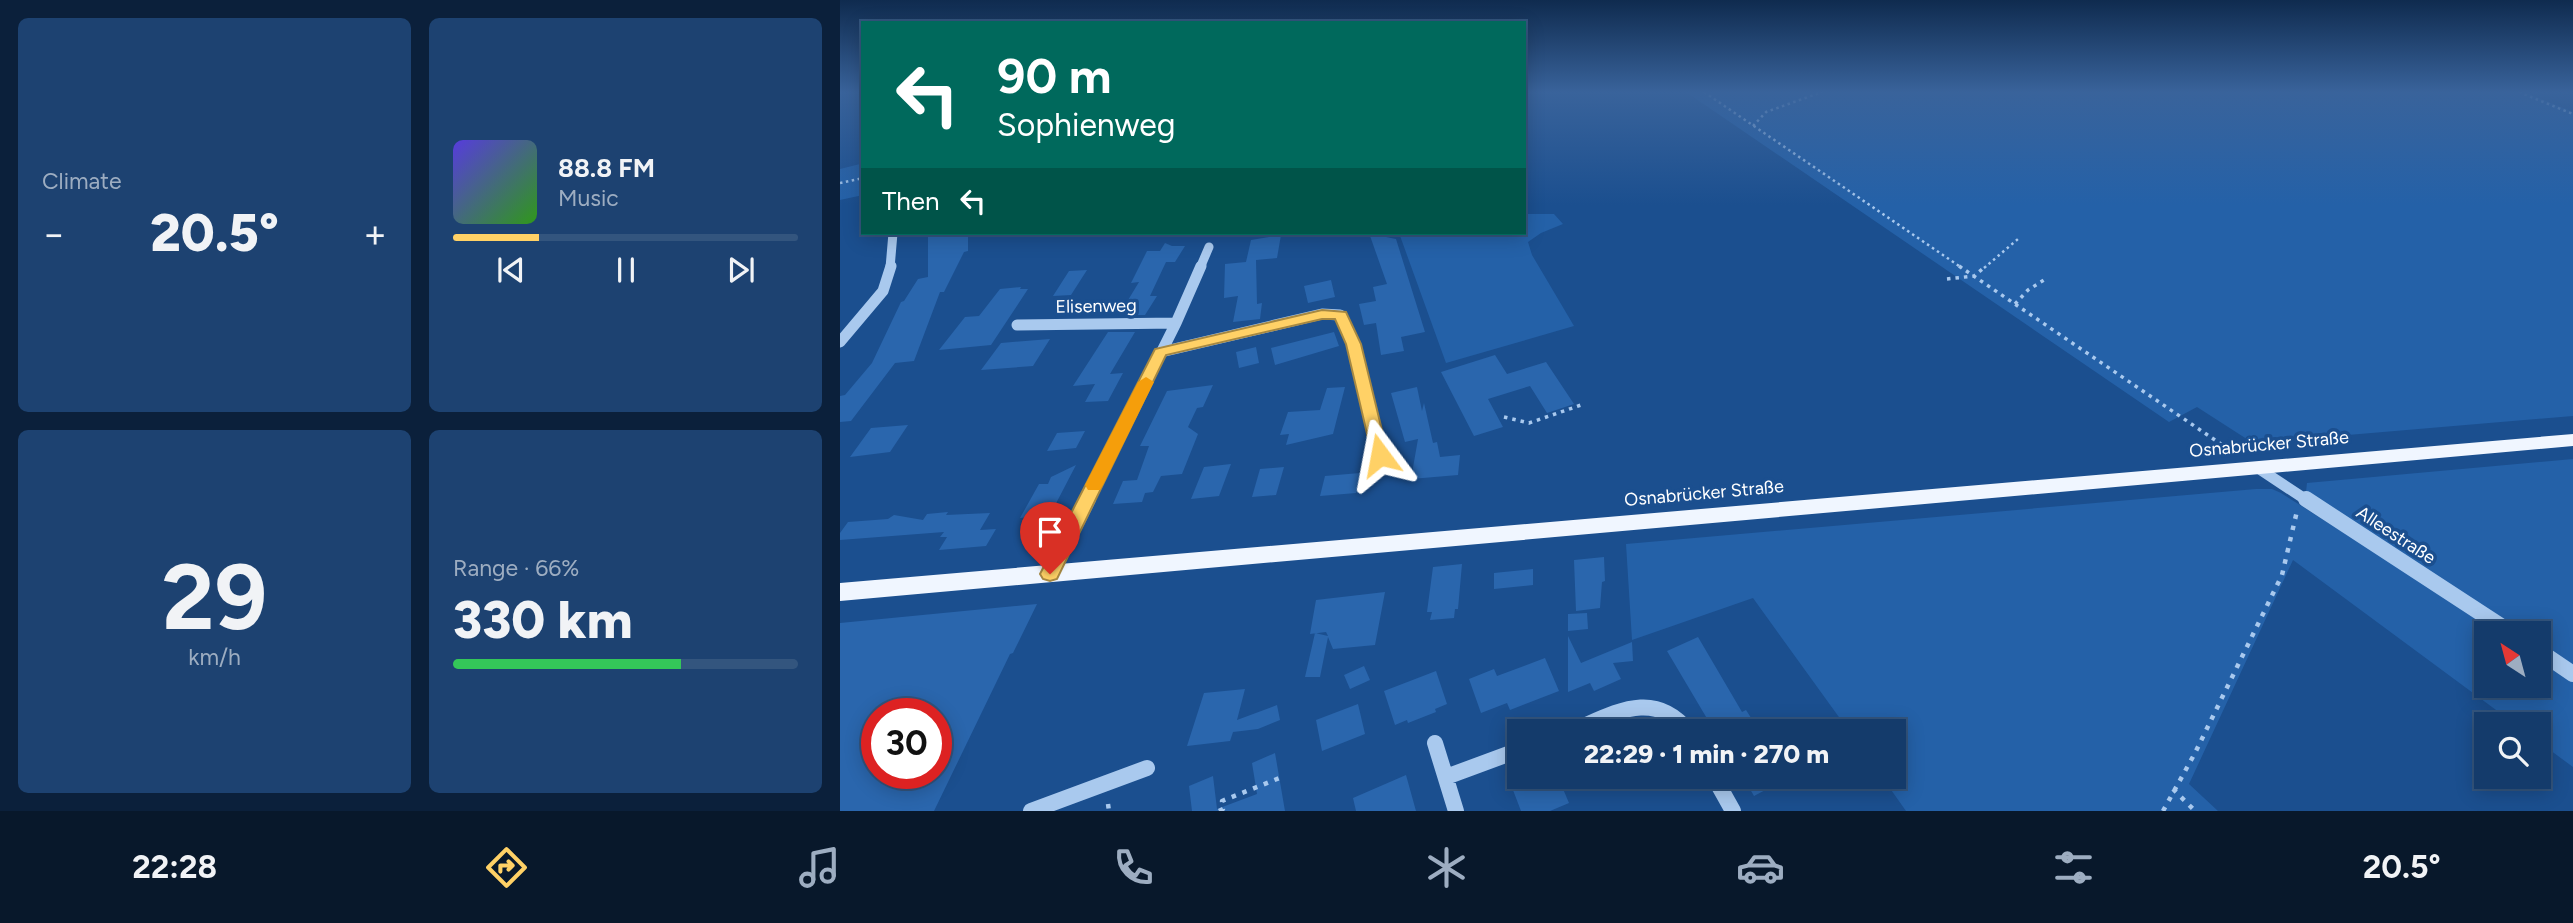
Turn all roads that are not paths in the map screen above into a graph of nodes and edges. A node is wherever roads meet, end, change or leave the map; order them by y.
1 (893, 235) edge
2 (1209, 247) dead end
3 (1176, 323) junction
4 (1017, 325) dead end
5 (840, 342) edge
6 (1161, 352) junction
7 (2573, 440) edge
8 (1380, 455) dead end
9 (2258, 468) junction
10 (1050, 574) junction
11 (840, 592) edge
12 (2493, 621) edge
13 (2552, 660) edge
14 (2573, 674) edge
15 (1605, 719) edge
16 (1680, 719) edge
17 (1435, 743) dead end
18 (1507, 754) edge
19 (1147, 768) dead end
20 (1446, 777) junction
21 (1721, 789) edge
22 (1031, 811) edge
23 (1456, 811) edge
24 (1733, 811) edge

1 - 5 street
2 - 3 street
3 - 4 street, Elisenweg
3 - 6 street
6 - 8 street
6 - 10 street
7 - 9 main road, Osnabrücker Straße
9 - 10 main road, Osnabrücker Straße
9 - 12 lane, Alleestraße
10 - 11 main road, Osnabrücker Straße
13 - 14 street
15 - 16 street
17 - 20 street
18 - 20 street
19 - 22 street
20 - 23 street
21 - 24 street

